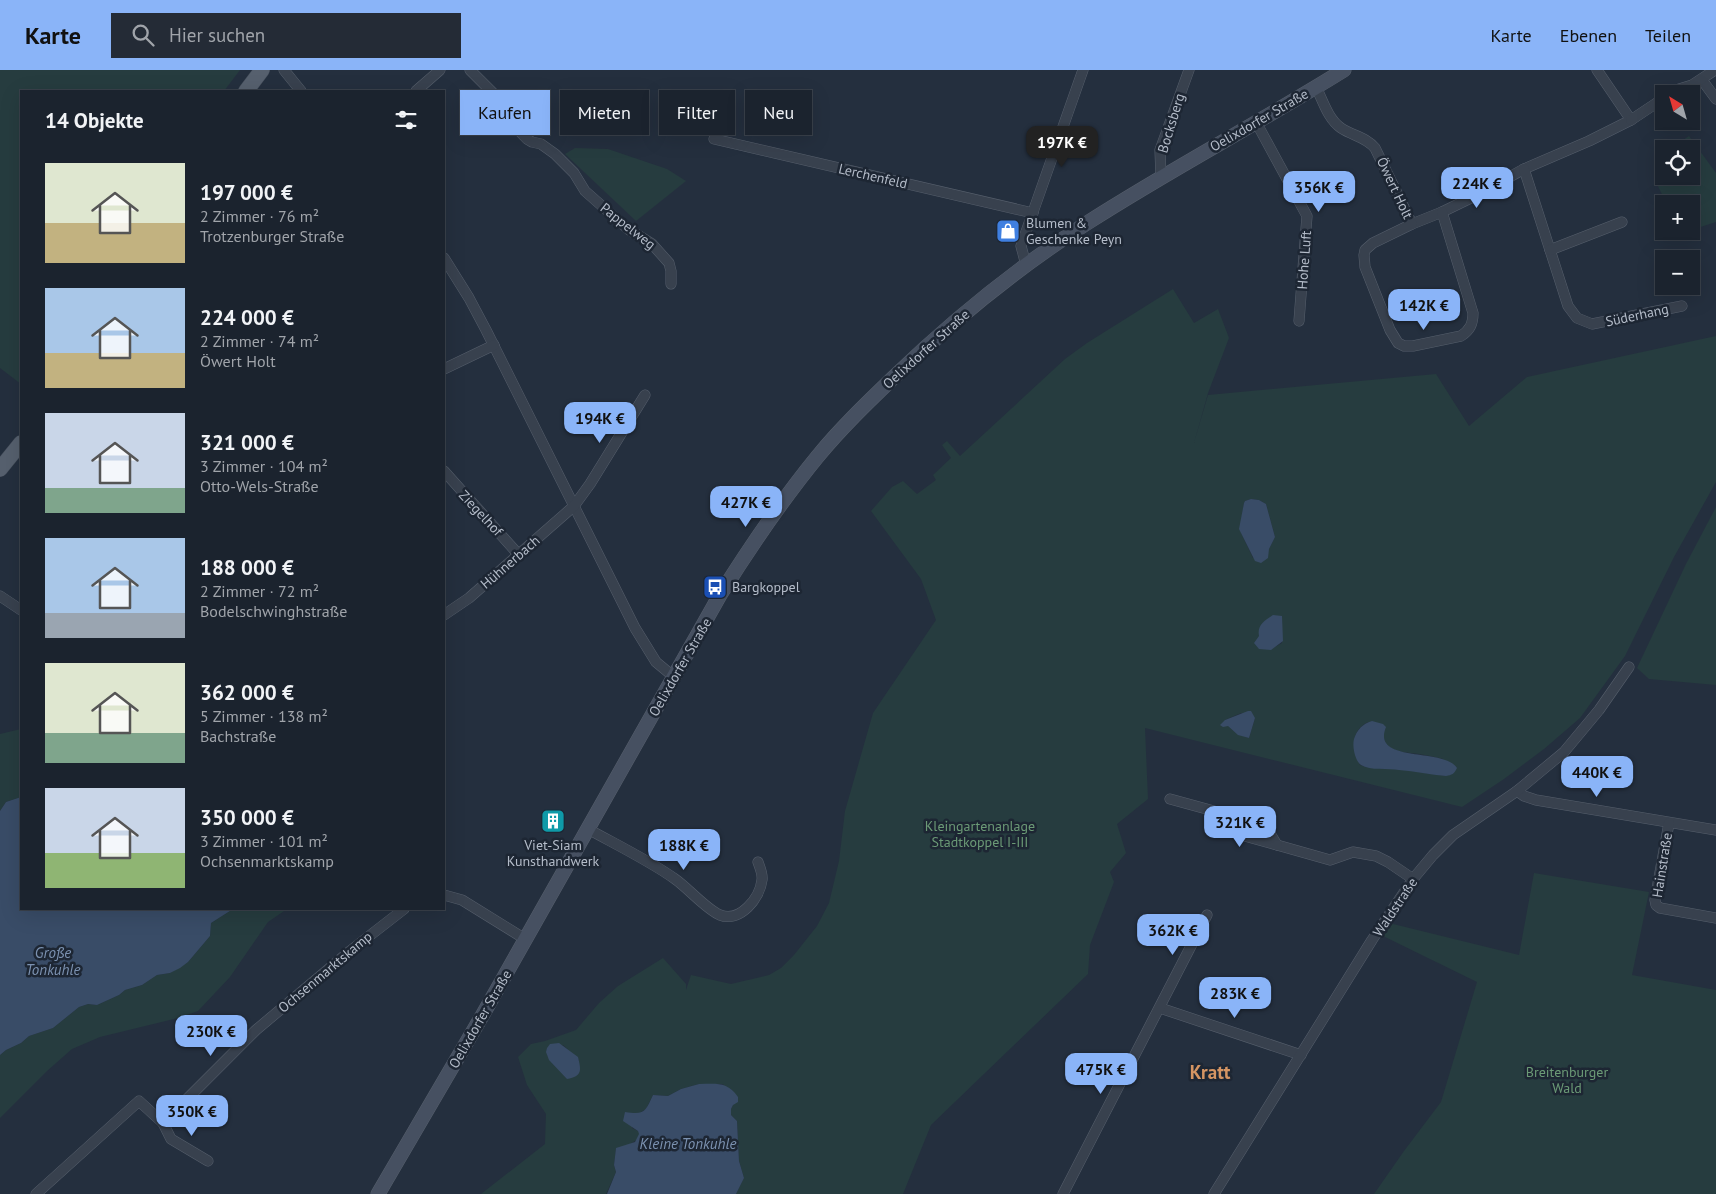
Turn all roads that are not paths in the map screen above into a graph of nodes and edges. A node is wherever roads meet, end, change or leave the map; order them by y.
1 (262, 70) edge
2 (284, 70) edge
3 (440, 70) edge
4 (470, 70) edge
5 (1083, 70) edge
6 (1189, 70) edge
7 (1344, 70) edge
8 (1597, 70) edge
9 (1715, 70) edge
10 (1702, 80) junction
11 (1691, 85) edge
12 (1316, 87) junction
13 (247, 90) edge
14 (300, 90) edge
15 (417, 90) edge
16 (1716, 99) edge
17 (1655, 104) edge
18 (1631, 120) junction
19 (1256, 122) junction
20 (714, 139) dead end
21 (1524, 169) junction
22 (1161, 177) junction
23 (1442, 212) junction
24 (1033, 213) junction
25 (1622, 222) dead end
26 (1412, 224) junction
27 (1550, 250) junction
28 (445, 260) edge
29 (1026, 265) junction
30 (671, 284) dead end
31 (1682, 306) dead end
32 (1299, 321) dead end
33 (494, 345) junction
34 (445, 369) edge
35 (645, 395) dead end
36 (20, 444) edge
37 (0, 469) edge
38 (445, 472) edge
39 (574, 506) junction
40 (520, 555) junction
41 (0, 596) edge
42 (20, 609) edge
43 (445, 614) edge
44 (1629, 667) dead end
45 (674, 677) junction
46 (1517, 791) junction
47 (1170, 799) dead end
48 (1231, 816) junction
49 (1669, 823) junction
50 (588, 829) junction
51 (1716, 830) edge
52 (1277, 845) junction
53 (758, 862) dead end
54 (1413, 879) junction
55 (445, 896) edge
56 (403, 910) edge
57 (1207, 915) dead end
58 (1716, 918) edge
59 (525, 938) junction
60 (1160, 1008) junction
61 (1301, 1055) junction
62 (163, 1123) junction
63 (208, 1161) dead end
64 (36, 1194) edge
65 (378, 1194) edge
66 (1063, 1194) edge
67 (1214, 1194) edge

1 - 13 main road
2 - 14 street
3 - 15 street
4 - 30 street, Pappelweg
5 - 24 street
6 - 22 street, Bocksberg
7 - 12 street, Oelixdorfer Straße
8 - 18 street
9 - 10 street
10 - 11 street
10 - 16 street
12 - 19 street, Oelixdorfer Straße
12 - 26 street, Öwert Holt
17 - 18 street, Öwert Holt
18 - 21 street, Öwert Holt
19 - 22 street, Oelixdorfer Straße
19 - 32 street, Hohe Luft
20 - 24 street, Lerchenfeld
21 - 23 street, Öwert Holt
21 - 27 street, Süderhang
22 - 29 street, Oelixdorfer Straße
23 - 26 street, Öwert Holt
23 - 26 street
24 - 29 street
25 - 27 street
27 - 31 street, Süderhang
28 - 33 street
29 - 45 street, Oelixdorfer Straße
33 - 34 street
33 - 39 street
35 - 39 street, Hühnerbach
36 - 37 main road
38 - 40 street, Ziegelhof
39 - 40 street, Hühnerbach
39 - 45 street
40 - 43 street, Hühnerbach
41 - 42 street
44 - 46 street, Waldstraße
45 - 50 street, Oelixdorfer Straße
46 - 49 street
46 - 54 street, Waldstraße
47 - 48 street
48 - 52 street
48 - 52 street
49 - 51 street
49 - 58 street, Hainstraße
50 - 53 street
50 - 59 street, Oelixdorfer Straße
52 - 54 street
54 - 61 street, Waldstraße
55 - 59 street
56 - 62 street, Ochsenmarktskamp
57 - 60 street
59 - 65 street, Oelixdorfer Straße
60 - 61 street
60 - 66 street
61 - 67 street, Waldstraße
62 - 63 street
62 - 64 street

